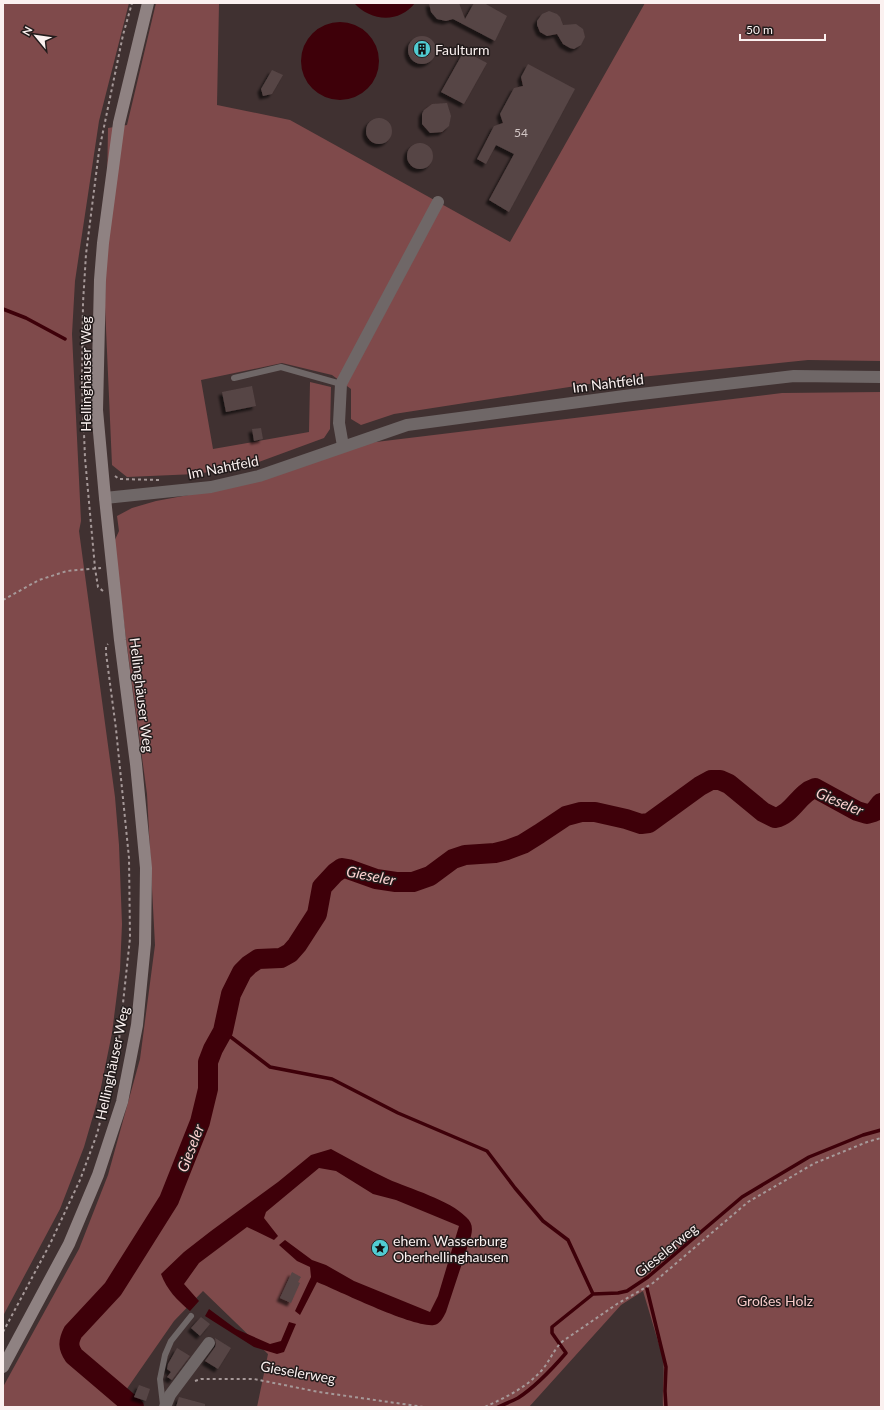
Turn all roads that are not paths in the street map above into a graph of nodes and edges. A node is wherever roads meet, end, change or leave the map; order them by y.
1 (148, 3) edge
2 (438, 202) dead end
3 (234, 378) dead end
4 (881, 378) edge
5 (341, 384) junction
6 (343, 446) junction
7 (104, 498) junction
8 (192, 1316) dead end
9 (209, 1343) dead end
10 (3, 1367) edge
11 (164, 1407) edge

1 - 7 street, Hellinghäuser Weg
2 - 5 street
3 - 5 lane
4 - 6 street, Im Nahtfeld
5 - 6 street
6 - 7 street, Im Nahtfeld
7 - 10 street, Hellinghäuser Weg
8 - 11 lane
9 - 11 street

